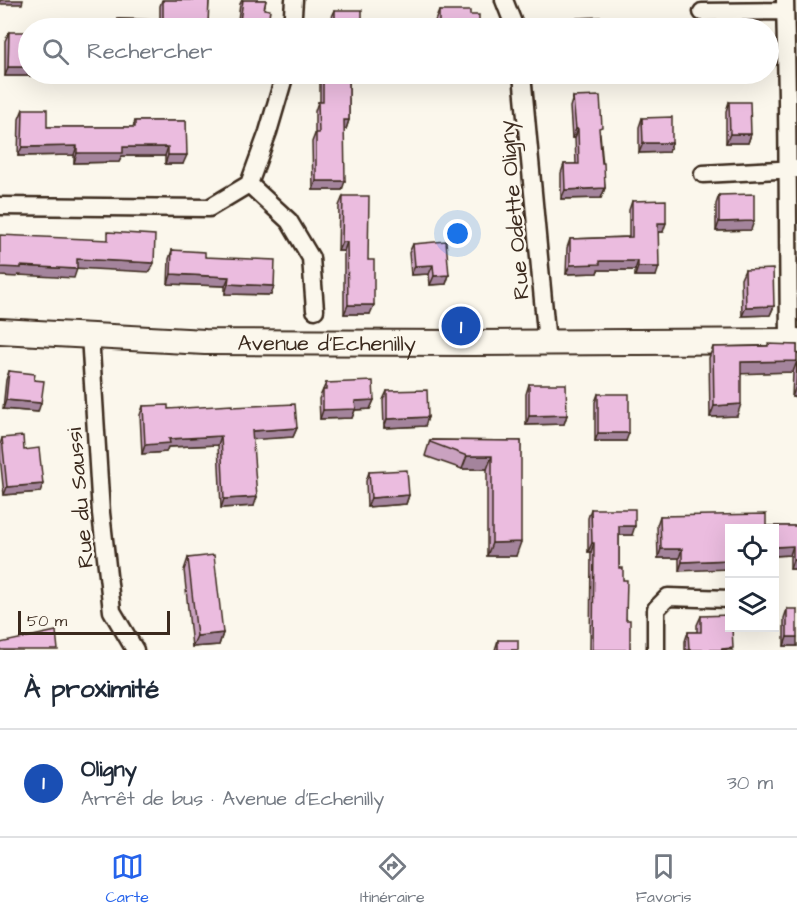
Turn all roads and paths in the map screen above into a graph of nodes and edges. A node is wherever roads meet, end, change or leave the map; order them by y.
1 (294, 0) edge
2 (504, 0) edge
3 (785, 5) edge
4 (702, 12) dead end
5 (293, 18) edge
6 (511, 18) edge
7 (282, 84) edge
8 (523, 84) edge
9 (792, 170) edge
10 (703, 174) dead end
11 (249, 184) junction
12 (0, 207) edge
13 (315, 310) dead end
14 (0, 331) edge
15 (90, 335) junction
16 (793, 341) edge
17 (547, 343) junction
18 (725, 599) edge
19 (135, 650) edge
20 (656, 650) edge

1 - 5 street
2 - 6 street
3 - 4 street
3 - 9 street
7 - 11 street
8 - 17 street, Rue Odette Oligny
9 - 10 street
9 - 16 street
11 - 12 street
11 - 13 street
14 - 15 street, Avenue d'Echenilly
15 - 17 street, Avenue d'Echenilly
15 - 19 street, Rue du Saussi
16 - 17 street, Avenue d'Echenilly
18 - 20 street

